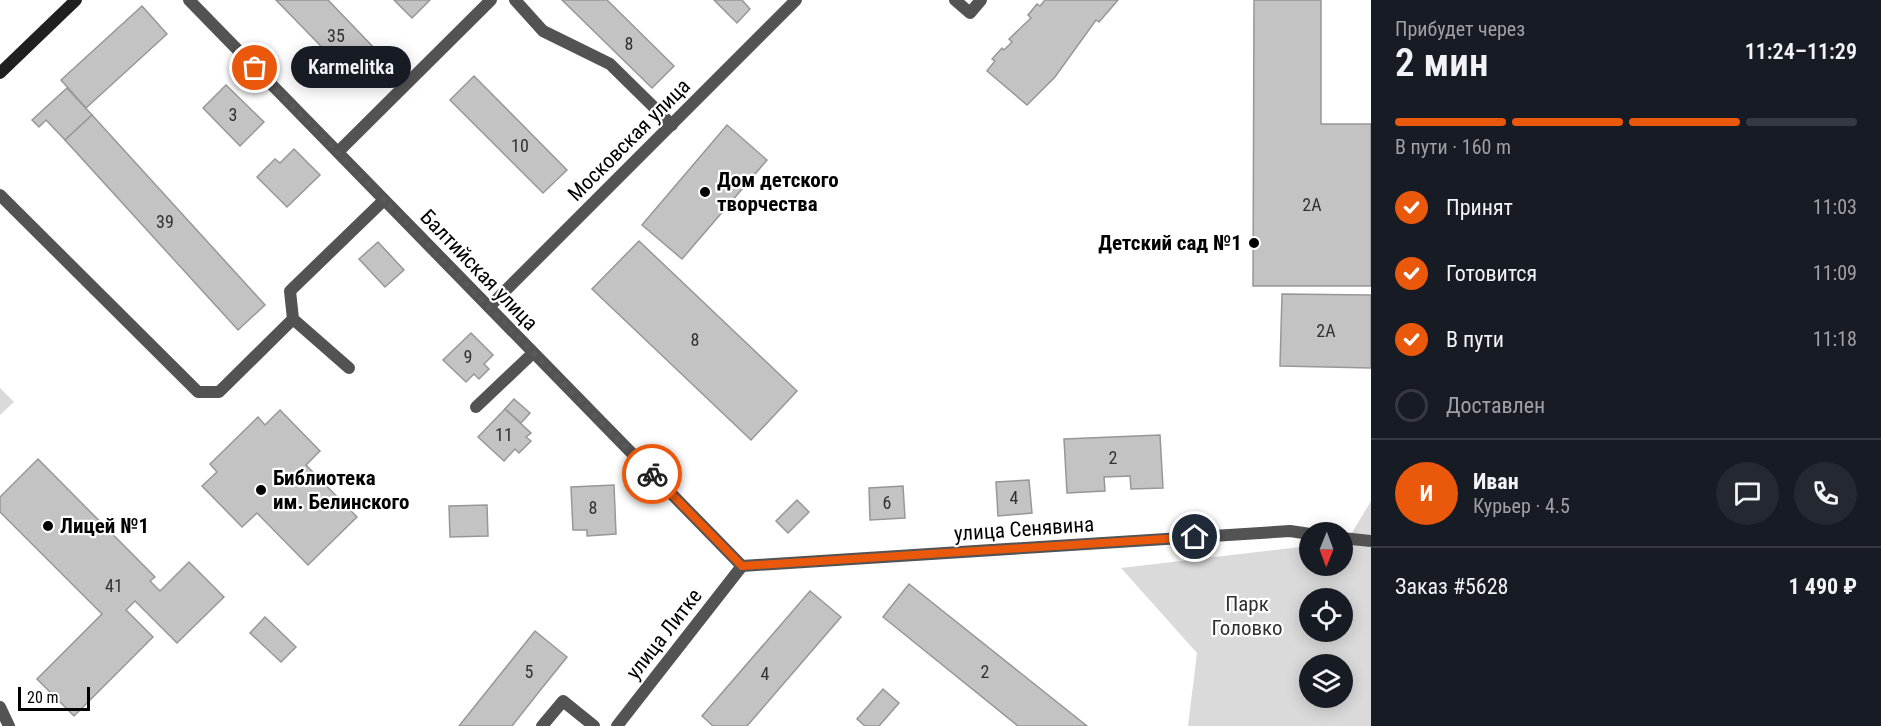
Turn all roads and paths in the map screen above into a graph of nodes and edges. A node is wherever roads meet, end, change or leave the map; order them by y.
1 (76, 0) edge
2 (189, 0) edge
3 (491, 0) edge
4 (515, 0) edge
5 (796, 0) edge
6 (955, 0) edge
7 (981, 0) edge
8 (0, 73) edge
9 (672, 125) junction
10 (338, 152) junction
11 (0, 195) edge
12 (384, 200) junction
13 (489, 307) junction
14 (293, 319) junction
15 (533, 353) junction
16 (349, 368) dead end
17 (476, 407) dead end
18 (1299, 532) edge
19 (1353, 539) edge
20 (1371, 541) edge
21 (742, 566) junction
22 (0, 707) edge
23 (9, 726) edge
24 (542, 726) edge
25 (594, 726) edge
26 (616, 726) edge

1 - 8 main road
2 - 10 street, Балтийская улица
3 - 10 street
4 - 9 street
5 - 9 street, Московская улица
6 - 7 street
9 - 13 street, Московская улица
10 - 12 street, Балтийская улица
11 - 14 street
12 - 13 street, Балтийская улица
12 - 14 street
13 - 15 street, Балтийская улица
14 - 16 street
15 - 17 street
15 - 21 street, Балтийская улица
18 - 21 street, улица Сенявина
19 - 20 street
21 - 26 street, улица Литке
22 - 23 street
24 - 25 street

